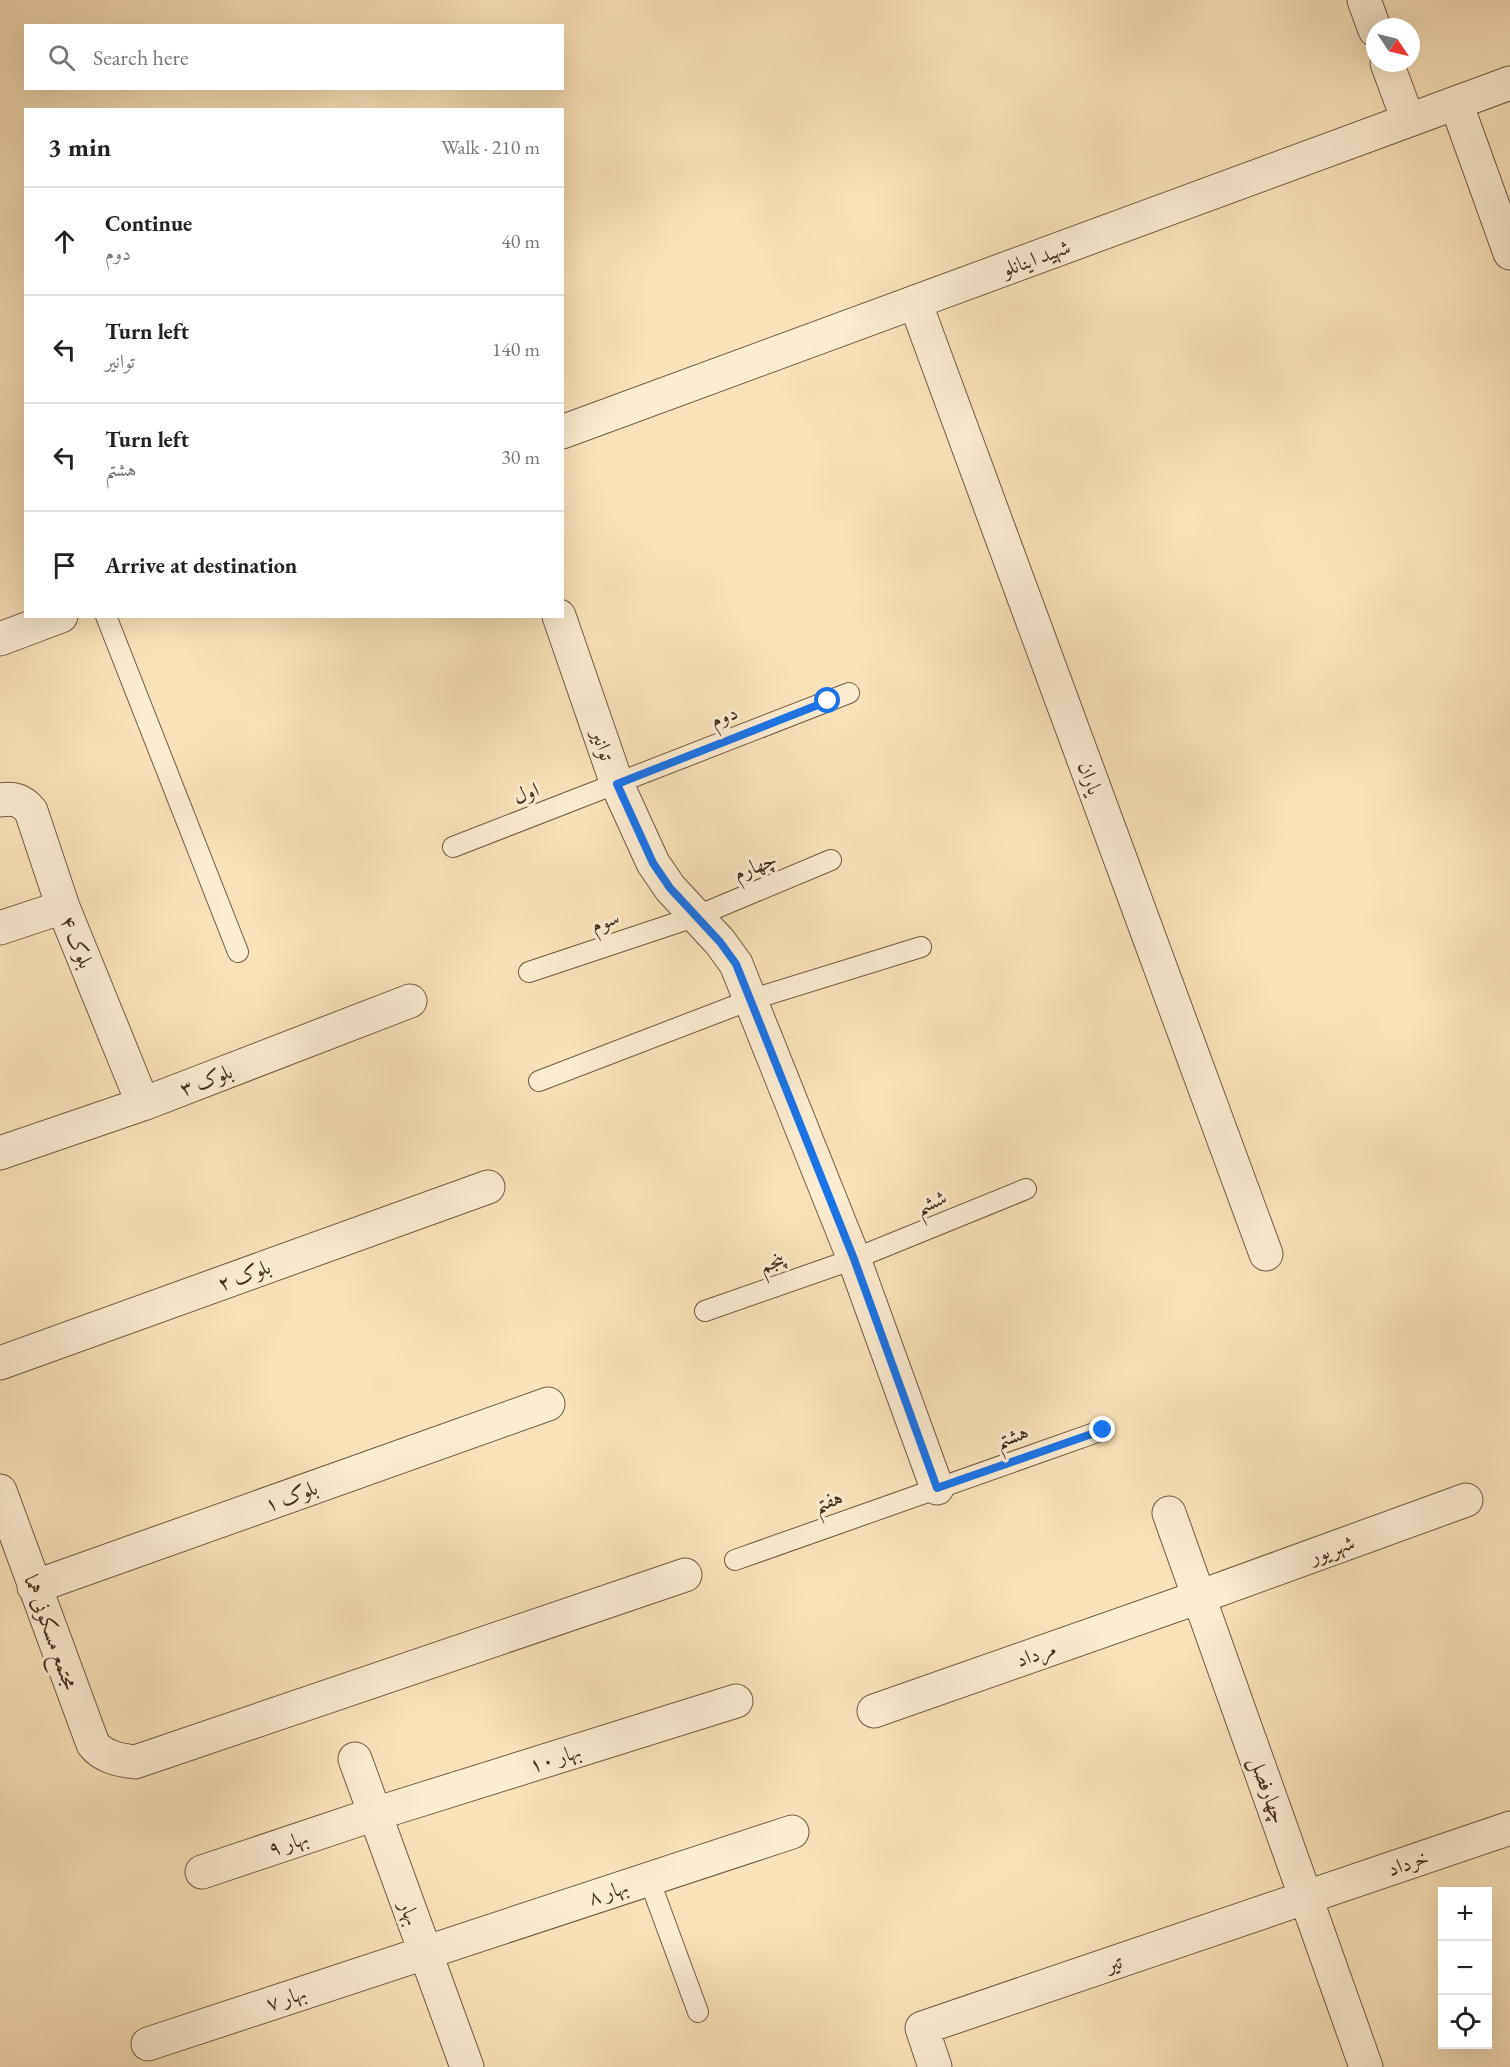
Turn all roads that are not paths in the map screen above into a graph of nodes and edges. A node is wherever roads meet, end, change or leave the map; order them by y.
1 (1364, 0) edge
2 (1371, 18) edge
3 (1390, 72) edge
4 (1510, 83) edge
5 (1456, 103) junction
6 (1408, 120) junction
7 (1510, 253) edge
8 (915, 302) junction
9 (564, 431) edge
10 (56, 618) edge
11 (107, 618) edge
12 (560, 618) edge
13 (0, 639) edge
14 (849, 693) dead end
15 (617, 784) junction
16 (0, 800) edge
17 (453, 847) dead end
18 (831, 860) dead end
19 (63, 907) junction
20 (696, 916) junction
21 (0, 928) edge
22 (921, 947) dead end
23 (238, 952) dead end
24 (529, 972) dead end
25 (750, 1000) junction
26 (410, 1001) dead end
27 (539, 1081) dead end
28 (143, 1104) junction
29 (0, 1153) edge
30 (488, 1187) dead end
31 (1026, 1189) dead end
32 (1266, 1254) dead end
33 (854, 1259) junction
34 (705, 1311) dead end
35 (0, 1363) edge
36 (549, 1404) dead end
37 (1103, 1430) dead end
38 (937, 1488) junction
39 (0, 1491) edge
40 (1466, 1500) dead end
41 (1169, 1513) dead end
42 (735, 1560) dead end
43 (685, 1575) dead end
44 (34, 1587) junction
45 (1199, 1597) junction
46 (736, 1701) dead end
47 (874, 1711) dead end
48 (355, 1759) dead end
49 (375, 1814) junction
50 (1510, 1828) edge
51 (792, 1832) dead end
52 (202, 1872) dead end
53 (649, 1879) junction
54 (1306, 1898) junction
55 (425, 1953) junction
56 (698, 2012) dead end
57 (148, 2044) dead end
58 (466, 2067) edge
59 (935, 2067) edge
60 (1366, 2067) edge

1 - 2 street
3 - 6 street
4 - 5 street, شهید اینانلو
5 - 6 street, شهید اینانلو
5 - 7 street
6 - 8 street, شهید اینانلو
8 - 9 street, شهید اینانلو
8 - 32 street, یاران
10 - 13 street
11 - 23 lane
12 - 15 street, توانیر
14 - 15 lane, دوم
15 - 17 lane, اول
15 - 20 street, توانیر
16 - 19 street, بلوک ۴
18 - 20 lane, چهارم
19 - 21 street
19 - 28 street, بلوک ۴
20 - 24 lane, سوم
20 - 25 street, توانیر
22 - 25 lane
25 - 27 lane
25 - 33 street, توانیر
26 - 28 street, بلوک ۳
28 - 29 street, بلوک ۳
30 - 35 street, بلوک ۲
31 - 33 lane, ششم
33 - 34 lane, پنجم
33 - 38 street, توانیر
36 - 44 street, بلوک ۱
37 - 38 lane, هشتم
38 - 42 lane, هفتم
39 - 44 street, مجتمع مسکونی هما
40 - 45 street, شهریور
41 - 45 street, چهارفصل
43 - 44 street, مجتمع مسکونی هما
45 - 47 street, مرداد
45 - 54 street, چهارفصل
46 - 49 street, بهار ۱۰
48 - 49 street, بهار
49 - 52 street, بهار ۹
49 - 55 street, بهار
50 - 54 street, خرداد
51 - 53 street, بهار ۸
53 - 55 street, بهار ۸
53 - 56 lane
54 - 59 street, تیر
54 - 60 street, چهارفصل
55 - 57 street, بهار ۷
55 - 58 street, بهار

